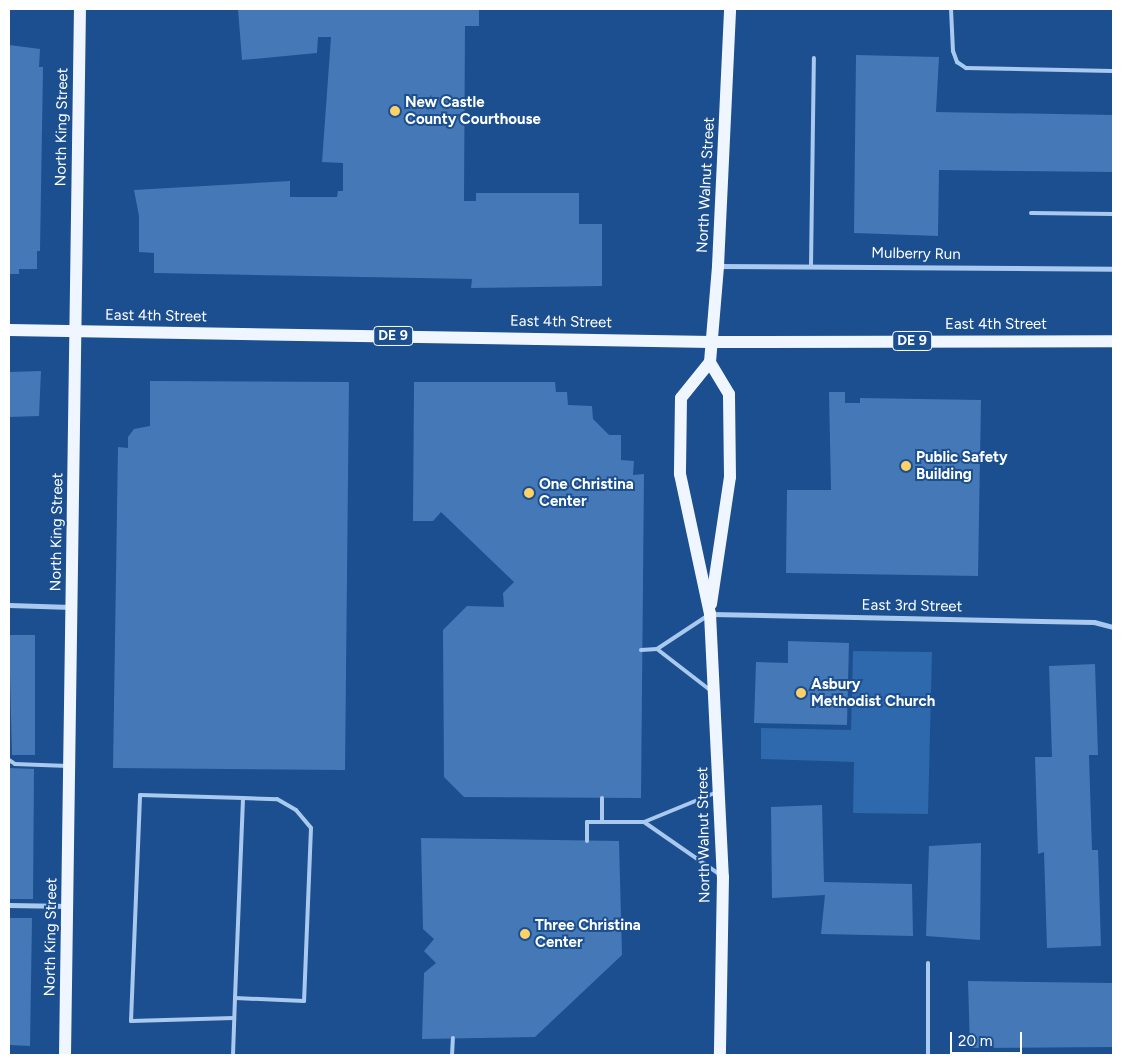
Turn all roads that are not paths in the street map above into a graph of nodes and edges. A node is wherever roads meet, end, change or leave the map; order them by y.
1 (80, 9) edge
2 (730, 9) edge
3 (951, 9) edge
4 (814, 58) dead end
5 (1113, 71) edge
6 (1031, 213) dead end
7 (1113, 214) edge
8 (811, 265) junction
9 (718, 266) junction
10 (1113, 269) edge
11 (9, 330) edge
12 (76, 331) junction
13 (1113, 341) edge
14 (711, 342) junction
15 (710, 362) junction
16 (9, 605) edge
17 (72, 606) junction
18 (710, 614) junction
19 (1113, 627) edge
20 (657, 649) junction
21 (641, 650) dead end
22 (714, 692) junction
23 (9, 760) edge
24 (70, 766) junction
25 (721, 790) junction
26 (243, 798) junction
27 (602, 798) dead end
28 (602, 822) junction
29 (644, 822) junction
30 (587, 841) dead end
31 (723, 877) junction
32 (9, 905) edge
33 (68, 906) junction
34 (928, 963) dead end
35 (235, 998) junction
36 (234, 1018) junction
37 (453, 1038) dead end
38 (65, 1055) edge
39 (233, 1055) edge
40 (452, 1055) edge
41 (720, 1055) edge
42 (928, 1055) edge

1 - 12 main road, North King Street
2 - 9 main road, North Walnut Street
3 - 5 lane
4 - 8 lane
6 - 7 lane
8 - 9 street, Mulberry Run
8 - 10 street, Mulberry Run
9 - 14 main road, North Walnut Street
11 - 12 main road, East 4th Street / DE 9
12 - 14 main road, East 4th Street / DE 9
12 - 17 main road, North King Street
13 - 14 main road, East 4th Street / DE 9
14 - 15 main road, North Walnut Street
15 - 18 main road, North Walnut Street
15 - 18 main road, North Walnut Street
16 - 17 street
17 - 24 main road, North King Street
18 - 19 street, East 3rd Street
18 - 20 lane
18 - 22 main road, North Walnut Street
20 - 21 lane
20 - 22 lane
22 - 25 main road, North Walnut Street
23 - 24 lane
24 - 33 main road, North King Street
25 - 29 lane
25 - 31 main road, North Walnut Street
26 - 35 lane
26 - 35 lane
26 - 36 lane
27 - 28 lane
28 - 29 lane
28 - 30 lane
29 - 31 lane
31 - 41 main road, North Walnut Street
32 - 33 street
33 - 38 main road, North King Street
34 - 42 lane
35 - 36 lane
36 - 39 lane
37 - 40 lane

